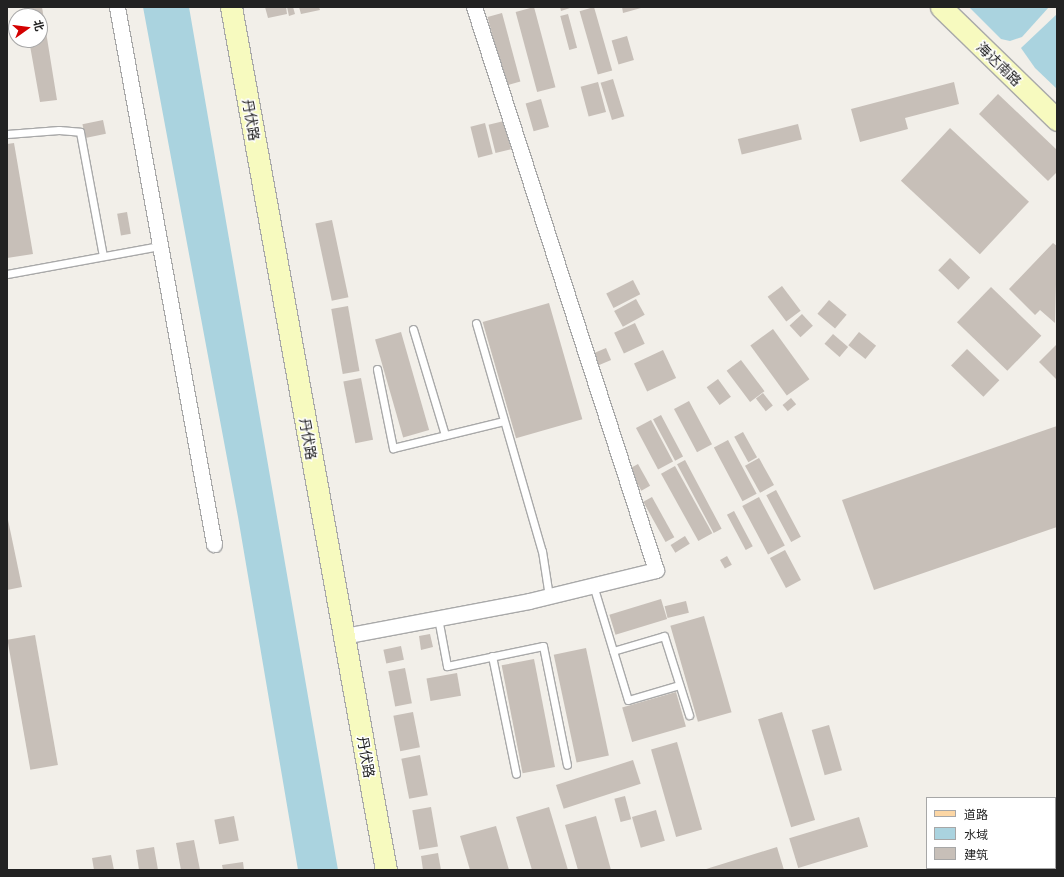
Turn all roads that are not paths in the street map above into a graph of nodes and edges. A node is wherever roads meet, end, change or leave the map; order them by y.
1 (117, 7) edge
2 (231, 7) edge
3 (474, 7) edge
4 (941, 7) edge
5 (1057, 120) edge
6 (7, 134) edge
7 (159, 246) junction
8 (103, 256) junction
9 (7, 274) edge
10 (476, 323) dead end
11 (413, 329) dead end
12 (377, 369) dead end
13 (504, 421) junction
14 (445, 435) junction
15 (214, 544) dead end
16 (593, 585) junction
17 (549, 596) junction
18 (438, 618) junction
19 (344, 636) junction
20 (613, 651) junction
21 (492, 656) junction
22 (679, 685) junction
23 (689, 715) dead end
24 (567, 765) dead end
25 (516, 774) dead end
26 (386, 870) edge

1 - 7 street
2 - 19 main road, 丹伏路
3 - 16 street
4 - 5 main road, 海达南路
6 - 8 lane
7 - 8 lane
7 - 15 street
8 - 9 lane
10 - 13 lane
11 - 14 lane
12 - 14 lane
13 - 14 lane
13 - 17 lane
16 - 17 street
16 - 20 lane
17 - 18 street
18 - 19 street
18 - 21 lane
19 - 26 main road, 丹伏路
20 - 22 lane
20 - 22 lane
21 - 24 lane
21 - 25 lane
22 - 23 lane

